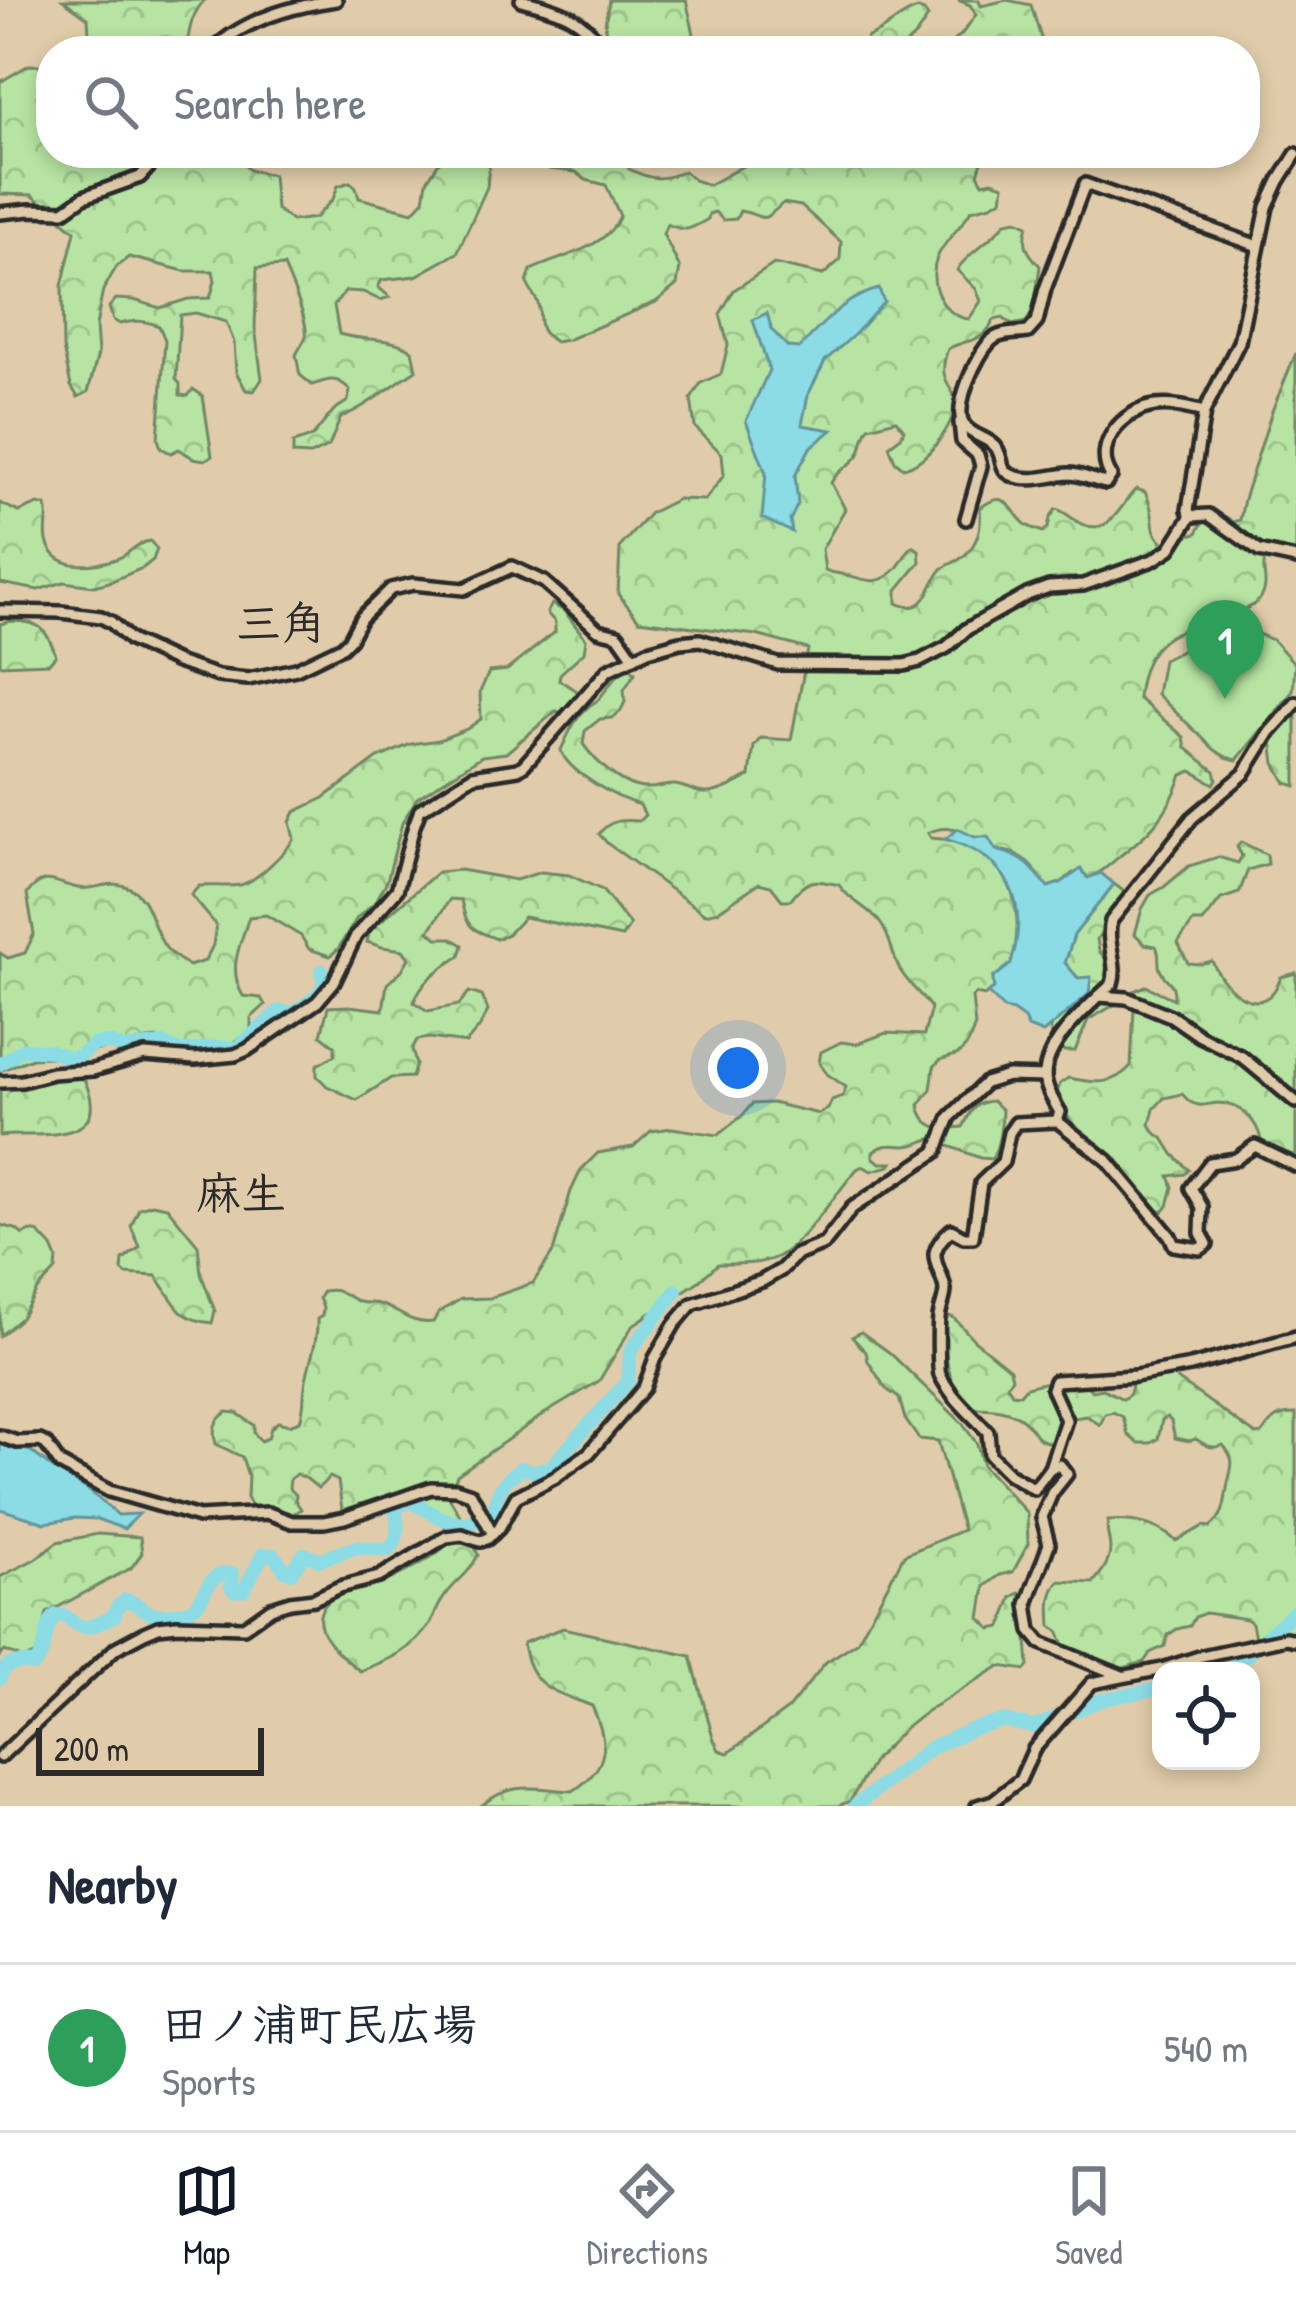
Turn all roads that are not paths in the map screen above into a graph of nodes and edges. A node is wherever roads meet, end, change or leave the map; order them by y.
1 (336, 0) edge
2 (521, 0) edge
3 (231, 36) edge
4 (595, 36) edge
5 (1296, 154) edge
6 (148, 168) edge
7 (0, 214) edge
8 (1258, 246) junction
9 (1204, 412) junction
10 (960, 421) junction
11 (1192, 516) junction
12 (966, 519) dead end
13 (1296, 559) edge
14 (0, 611) edge
15 (53, 611) junction
16 (0, 620) edge
17 (634, 658) junction
18 (1296, 703) edge
19 (1100, 996) junction
20 (1045, 1077) junction
21 (0, 1082) edge
22 (1296, 1102) edge
23 (1057, 1121) junction
24 (1296, 1166) edge
25 (1296, 1336) edge
26 (0, 1436) edge
27 (1050, 1468) junction
28 (1034, 1489) junction
29 (1042, 1517) junction
30 (493, 1534) junction
31 (1296, 1640) edge
32 (1122, 1676) junction
33 (0, 1757) edge
34 (976, 1806) edge

1 - 3 street
2 - 4 street
5 - 8 street
6 - 7 street
8 - 9 street
8 - 10 street
9 - 10 street
9 - 11 street
10 - 12 street
11 - 13 street
11 - 17 street
14 - 15 street
15 - 16 street
15 - 17 street
17 - 21 street
18 - 19 street
19 - 20 street
19 - 22 street
20 - 23 street
20 - 30 street
23 - 24 street
23 - 28 street
25 - 27 street
26 - 30 street
27 - 28 street
27 - 29 street
28 - 29 street
29 - 32 street
30 - 33 street
31 - 32 street
32 - 34 street

